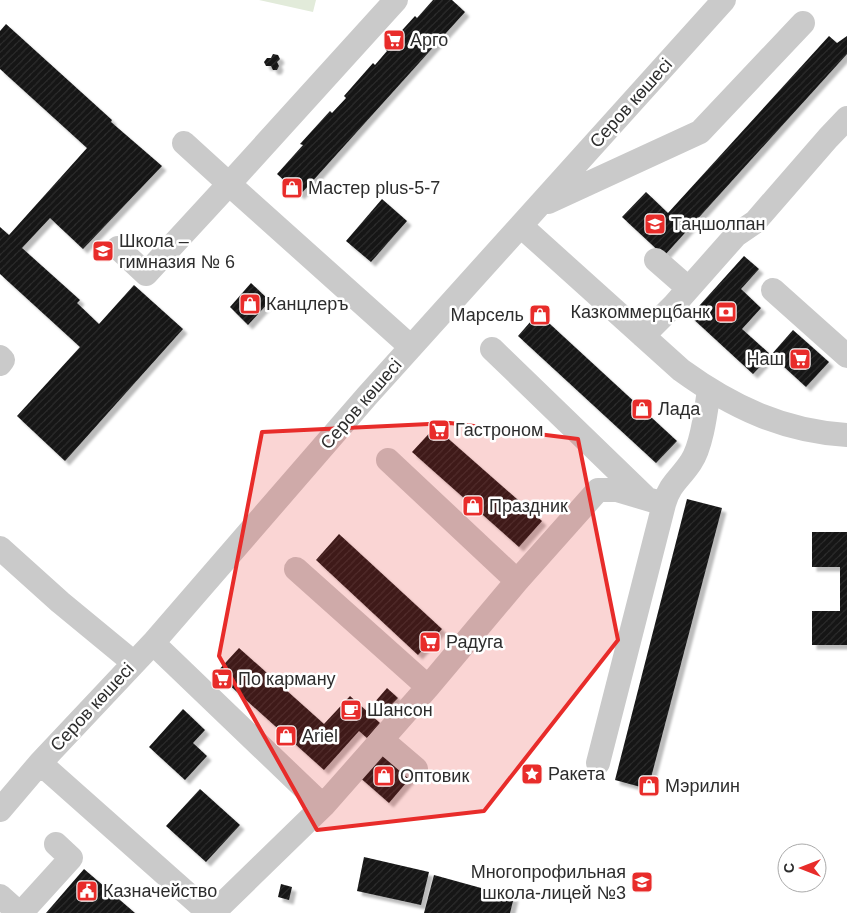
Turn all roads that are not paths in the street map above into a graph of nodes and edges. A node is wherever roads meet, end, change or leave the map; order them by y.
1 (396, 0) edge
2 (724, 0) edge
3 (803, 23) dead end
4 (847, 118) edge
5 (184, 143) dead end
6 (229, 184) junction
7 (540, 206) junction
8 (522, 226) junction
9 (118, 248) dead end
10 (656, 260) dead end
11 (688, 288) junction
12 (773, 290) dead end
13 (644, 336) junction
14 (411, 347) junction
15 (492, 349) dead end
16 (847, 356) edge
17 (0, 357) edge
18 (0, 364) edge
19 (709, 390) junction
20 (847, 435) edge
21 (388, 460) dead end
22 (655, 501) junction
23 (0, 548) edge
24 (296, 570) dead end
25 (517, 581) junction
26 (153, 643) junction
27 (134, 663) junction
28 (428, 687) junction
29 (382, 740) junction
30 (40, 763) junction
31 (598, 763) dead end
32 (416, 769) dead end
33 (323, 806) junction
34 (0, 810) edge
35 (56, 844) dead end
36 (0, 896) edge
37 (20, 913) edge
38 (209, 913) edge
39 (213, 913) edge

1 - 6 street
2 - 7 street, Серов көшесі
3 - 7 street
4 - 11 street
5 - 6 street
6 - 9 street
6 - 14 street
7 - 8 street, Серов көшесі
8 - 13 street
8 - 14 street, Серов көшесі
10 - 11 street
11 - 13 street
12 - 16 street
13 - 19 street
14 - 26 street, Серов көшесі
15 - 22 street
17 - 18 street
19 - 20 street
19 - 22 street
21 - 25 street
22 - 25 street
22 - 31 street
23 - 27 street
24 - 28 street
25 - 28 street
26 - 27 street, Серов көшесі
26 - 33 street
27 - 30 street, Серов көшесі
28 - 29 street
29 - 32 street
29 - 33 street
30 - 34 street, Серов көшесі
30 - 38 street
33 - 39 street
35 - 37 street
36 - 37 street

